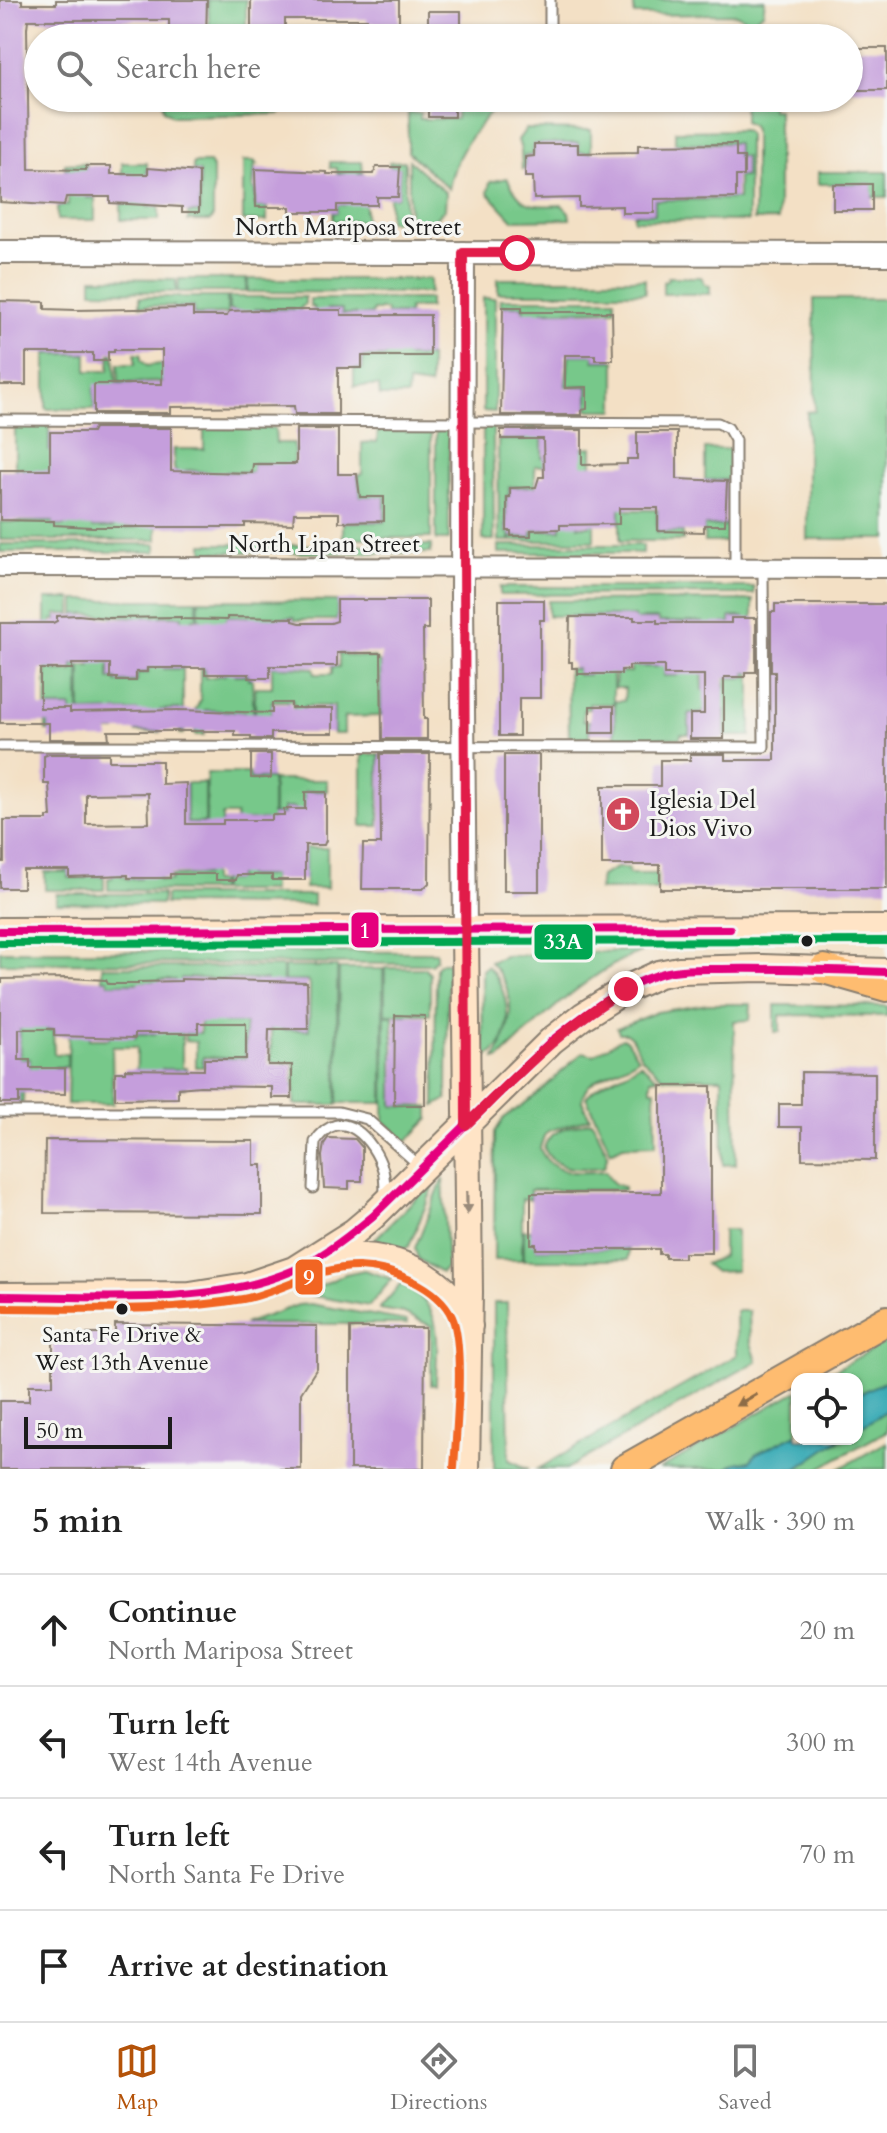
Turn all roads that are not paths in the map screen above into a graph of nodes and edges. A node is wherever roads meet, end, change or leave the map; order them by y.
1 (550, 0) edge
2 (550, 24) edge
3 (0, 252) edge
4 (463, 253) junction
5 (887, 254) edge
6 (0, 420) edge
7 (462, 422) junction
8 (0, 567) edge
9 (462, 568) junction
10 (887, 568) edge
11 (735, 569) junction
12 (763, 569) junction
13 (0, 746) edge
14 (464, 748) junction
15 (887, 929) edge
16 (465, 930) junction
17 (0, 931) edge
18 (824, 969) junction
19 (887, 972) edge
20 (887, 987) edge
21 (0, 1112) edge
22 (466, 1125) junction
23 (423, 1168) junction
24 (313, 1188) dead end
25 (386, 1204) junction
26 (294, 1270) junction
27 (0, 1296) edge
28 (887, 1320) edge
29 (469, 1326) junction
30 (466, 1469) edge
31 (625, 1469) edge

1 - 2 lane
3 - 4 street, North Mariposa Street
4 - 5 street, North Mariposa Street
4 - 7 street
6 - 7 lane
7 - 9 street
7 - 11 lane
8 - 9 street, North Lipan Street
9 - 11 street, North Lipan Street
9 - 14 street
10 - 12 street, North Lipan Street
11 - 12 street, North Lipan Street
12 - 14 lane
13 - 14 lane
14 - 16 street
15 - 16 main road
16 - 17 main road
16 - 22 main road
18 - 19 main road
18 - 20 main road
18 - 22 main road
21 - 23 lane
22 - 23 main road
22 -> 29 main road
23 - 25 main road
24 - 25 lane
25 - 26 main road
26 - 27 main road
26 - 29 main road
28 -> 31 main road
29 - 30 main road

